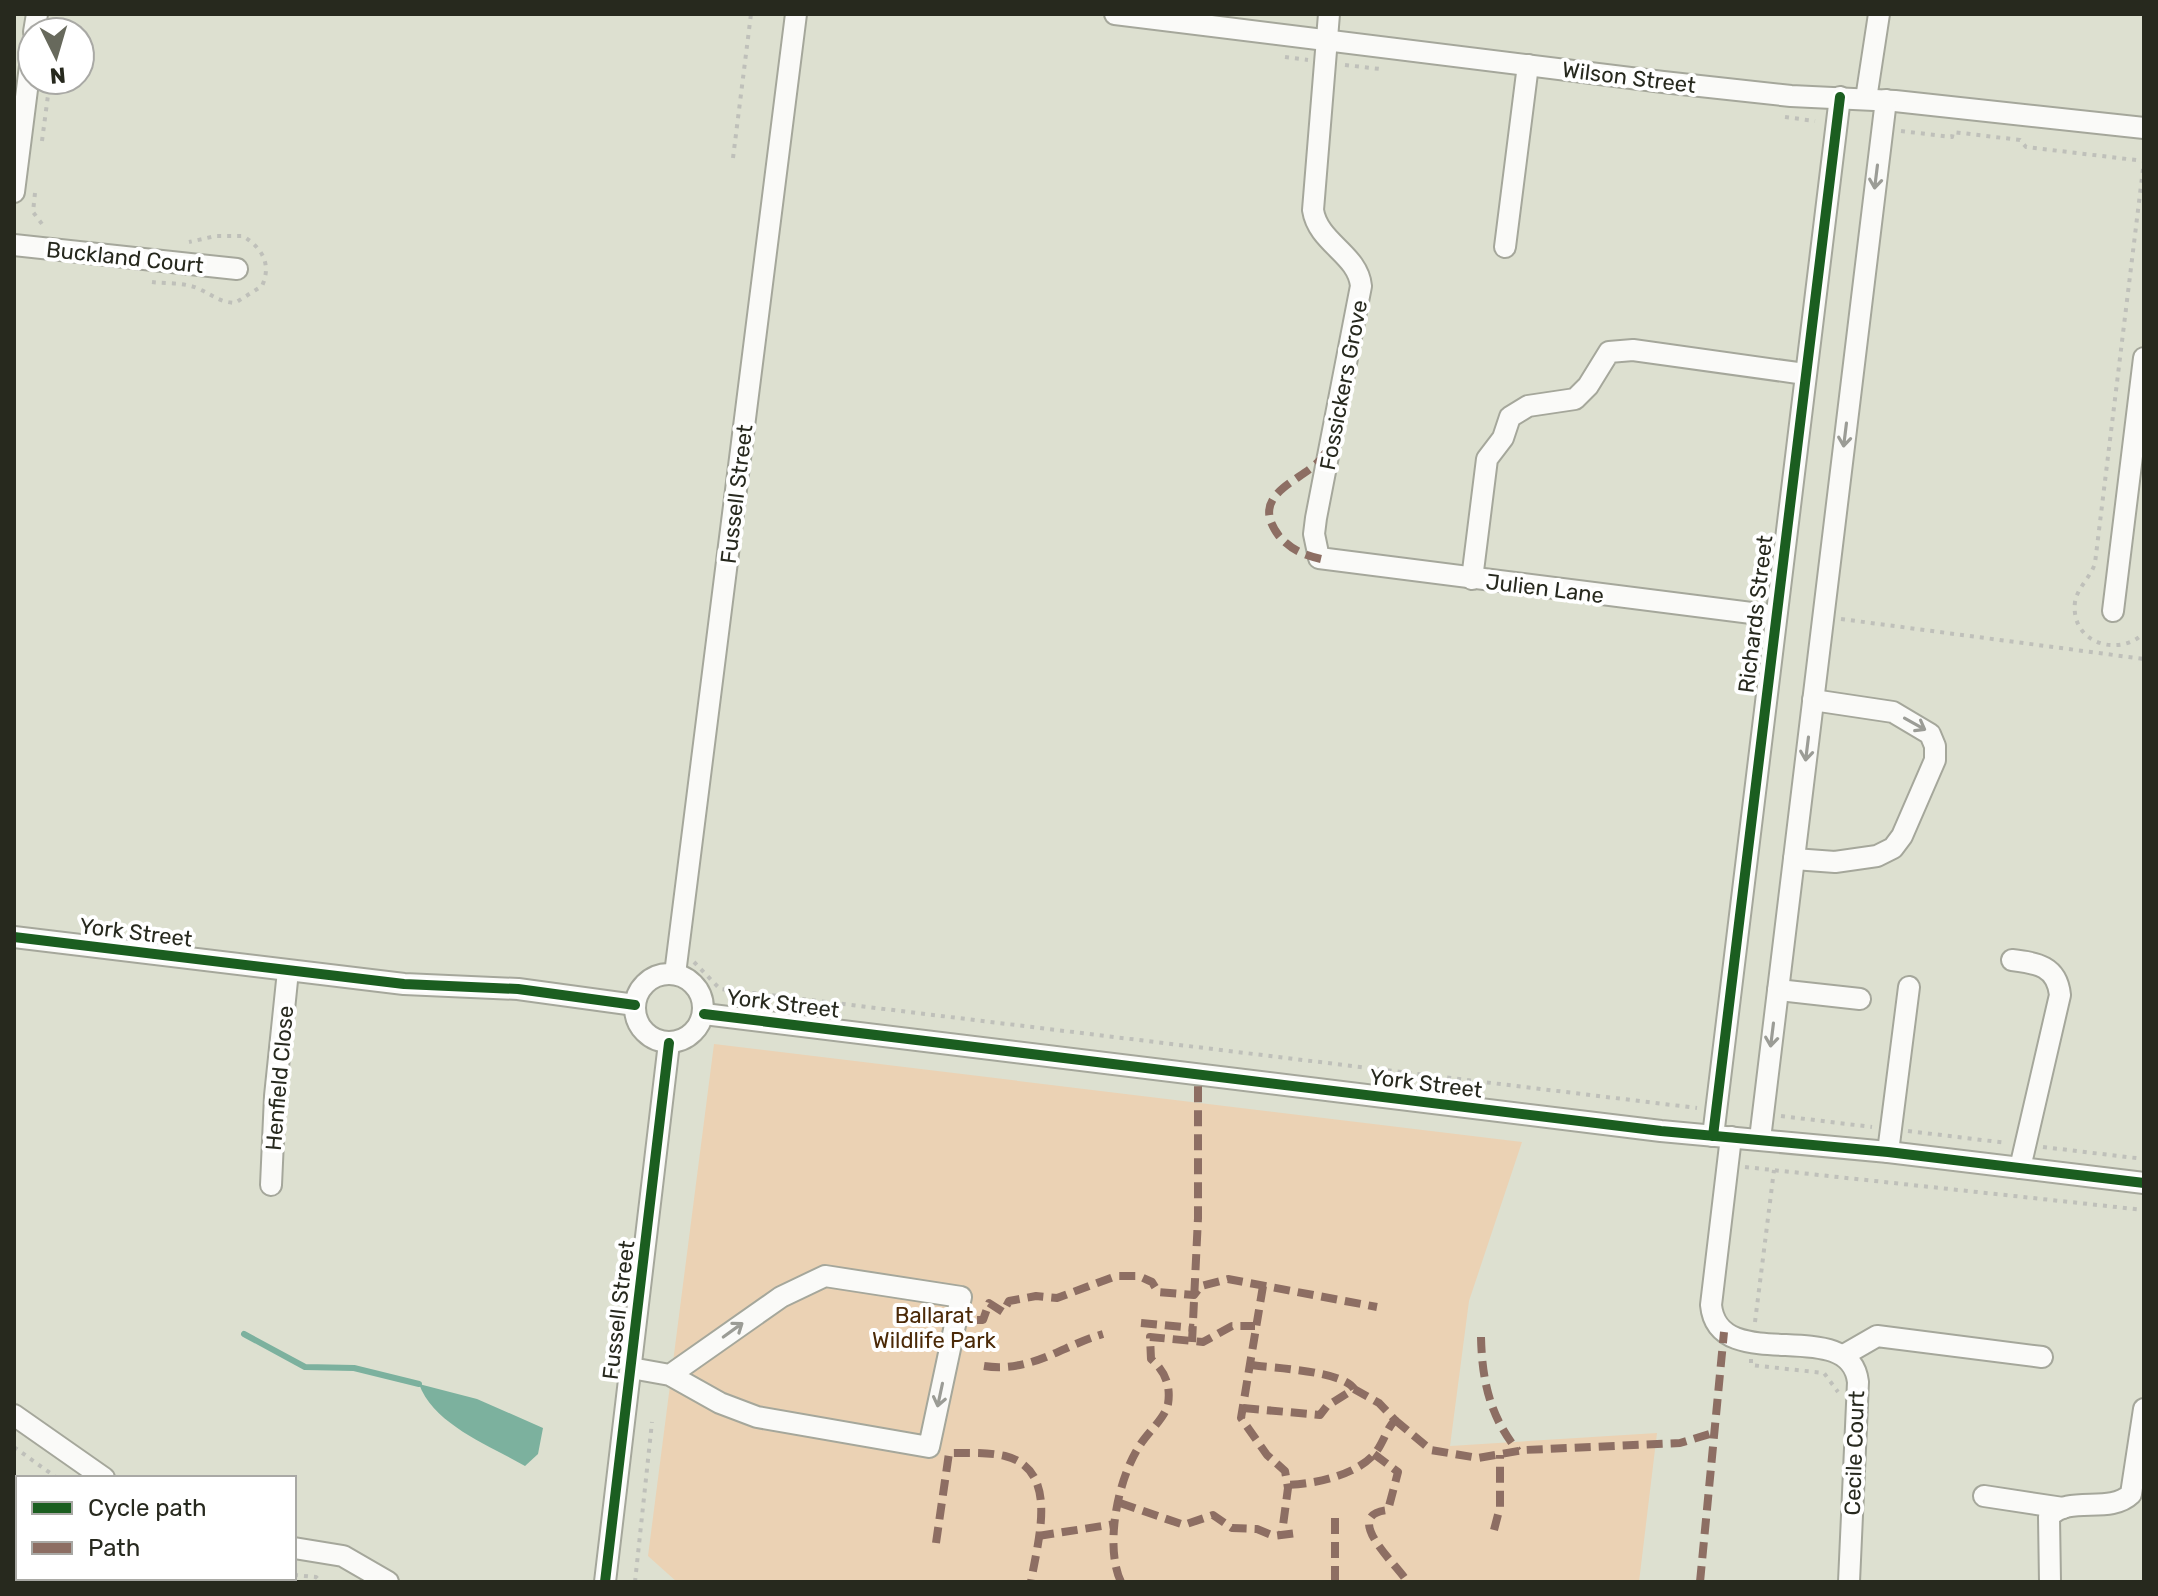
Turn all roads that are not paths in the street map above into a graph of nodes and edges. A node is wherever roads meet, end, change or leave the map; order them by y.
1 (796, 14) edge
2 (1115, 14) edge
3 (1329, 14) edge
4 (1879, 14) edge
5 (1325, 41) junction
6 (1528, 65) junction
7 (26, 96) edge
8 (1840, 97) junction
9 (1876, 99) junction
10 (2144, 128) edge
11 (14, 192) edge
12 (14, 245) edge
13 (1505, 247) dead end
14 (237, 269) dead end
15 (2144, 358) edge
16 (1805, 374) junction
17 (2142, 386) edge
18 (1318, 554) joint
19 (1472, 579) junction
20 (2113, 611) dead end
21 (1775, 616) junction
22 (1813, 700) junction
23 (1794, 859) junction
24 (14, 937) edge
25 (2012, 960) dead end
26 (676, 967) junction
27 (288, 971) junction
28 (1909, 987) dead end
29 (1778, 990) junction
30 (1860, 999) dead end
31 (635, 1005) junction
32 (704, 1014) junction
33 (669, 1043) junction
34 (1722, 1137) junction
35 (1760, 1139) junction
36 (1888, 1152) junction
37 (2020, 1168) junction
38 (2144, 1183) edge
39 (271, 1185) dead end
40 (1844, 1355) junction
41 (2042, 1357) dead end
42 (631, 1368) junction
43 (670, 1375) junction
44 (2144, 1409) edge
45 (14, 1415) edge
46 (2142, 1445) edge
47 (101, 1476) edge
48 (1984, 1496) dead end
49 (2063, 1508) junction
50 (296, 1548) edge
51 (363, 1576) edge
52 (388, 1582) edge
53 (605, 1582) edge
54 (1849, 1582) edge
55 (2050, 1582) edge

1 - 26 street, Fussell Street
2 - 5 street, Wilson Street
3 - 5 street, Fossickers Grove
4 - 9 street
5 - 6 street, Wilson Street
5 - 18 street, Fossickers Grove
6 - 8 street, Wilson Street
6 - 13 street
7 - 11 street
8 - 9 street, Wilson Street
8 - 16 street, Richards Street
9 - 10 street, Wilson Street
9 -> 22 street
12 - 14 street, Buckland Court
15 - 17 street
16 - 19 street
16 - 21 street, Richards Street
17 - 20 street
18 - 19 street, Julien Lane
19 - 21 street, Julien Lane
21 - 34 street, Richards Street
22 -> 23 street
22 -> 23 street
23 - 29 street
24 - 27 street, York Street
25 - 37 street
26 - 31 street
26 - 32 street
27 - 31 street, York Street
27 - 39 street, Henfield Close
28 - 36 street
29 - 30 street
29 -> 35 street
31 - 33 street
32 - 33 street
32 - 34 street, York Street
33 - 42 street, Fussell Street
34 - 35 street, York Street
34 - 40 street, Richards Street
35 - 36 street, York Street
36 - 37 street, York Street
37 - 38 street, York Street
40 - 41 street
40 - 54 street, Cecile Court
42 - 43 street
42 - 53 street, Fussell Street
43 -> 43 street
44 - 46 street
45 - 47 street
46 - 49 street
48 - 49 street
49 - 55 street
50 - 51 street
51 - 52 street

